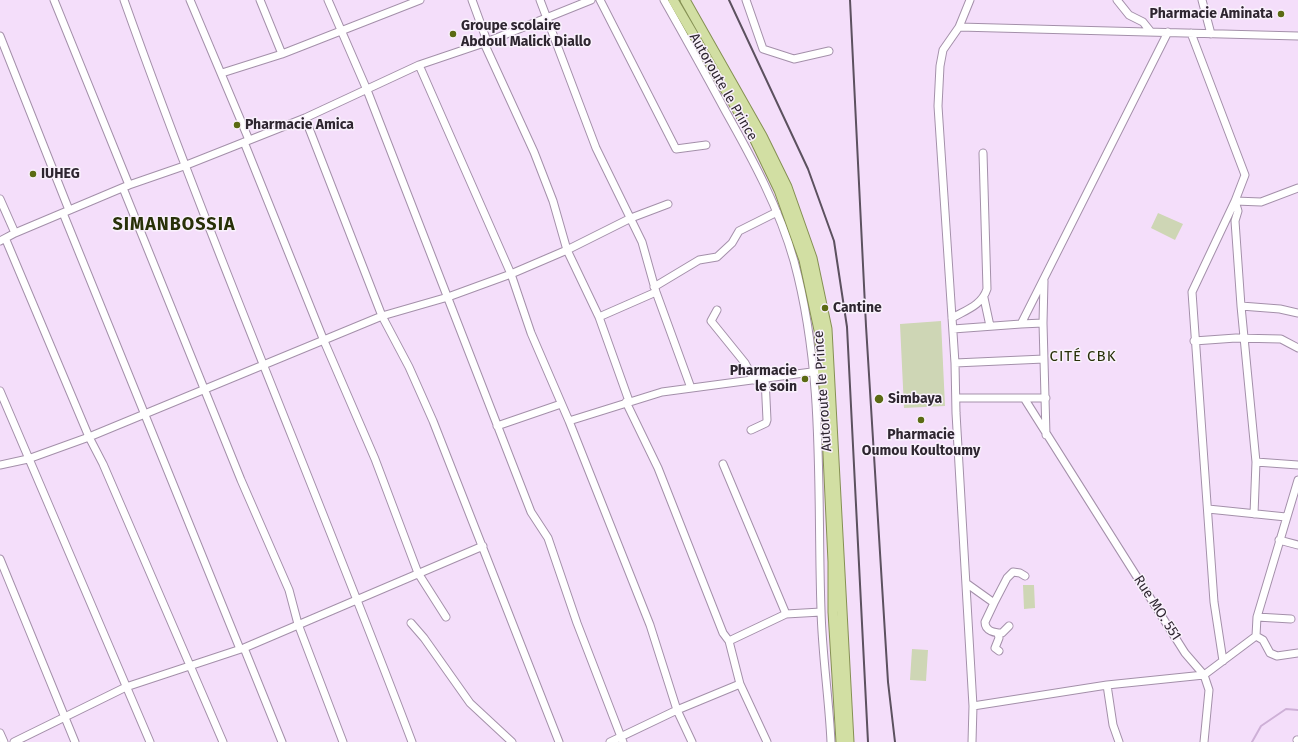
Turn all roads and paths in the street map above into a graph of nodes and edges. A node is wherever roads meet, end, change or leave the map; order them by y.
1 (54, 0) edge
2 (124, 0) edge
3 (190, 0) edge
4 (260, 0) edge
5 (328, 0) edge
6 (420, 0) edge
7 (472, 0) edge
8 (540, 0) edge
9 (591, 0) edge
10 (600, 0) edge
11 (664, 0) edge
12 (673, 0) edge
13 (685, 0) edge
14 (746, 0) edge
15 (970, 0) edge
16 (1118, 0) edge
17 (1202, 0) edge
18 (547, 17) junction
19 (959, 27) junction
20 (341, 32) junction
21 (1151, 32) junction
22 (1168, 32) junction
23 (1191, 33) junction
24 (1211, 34) junction
25 (0, 36) edge
26 (1298, 36) edge
27 (485, 42) junction
28 (829, 51) dead end
29 (282, 54) junction
30 (419, 65) junction
31 (222, 73) junction
32 (367, 90) junction
33 (305, 118) junction
34 (247, 141) junction
35 (706, 145) dead end
36 (983, 153) dead end
37 (184, 166) junction
38 (126, 187) junction
39 (1298, 188) edge
40 (0, 198) edge
41 (1235, 201) junction
42 (668, 204) dead end
43 (66, 211) junction
44 (777, 212) junction
45 (631, 218) junction
46 (15, 233) junction
47 (3, 241) edge
48 (567, 250) junction
49 (511, 274) junction
50 (1044, 278) junction
51 (655, 289) junction
52 (448, 297) junction
53 (984, 298) junction
54 (1241, 306) junction
55 (717, 310) dead end
56 (1298, 314) edge
57 (382, 316) junction
58 (599, 317) junction
59 (952, 318) junction
60 (1043, 323) junction
61 (1021, 324) junction
62 (990, 326) junction
63 (953, 329) junction
64 (1244, 338) junction
65 (324, 341) junction
66 (1194, 342) junction
67 (1298, 348) edge
68 (1044, 359) junction
69 (955, 363) junction
70 (263, 366) junction
71 (818, 371) junction
72 (765, 378) junction
73 (754, 380) junction
74 (692, 388) junction
75 (205, 390) junction
76 (0, 391) edge
77 (956, 398) junction
78 (1024, 398) junction
79 (1046, 398) junction
80 (627, 402) junction
81 (561, 404) junction
82 (145, 415) junction
83 (569, 421) junction
84 (497, 426) junction
85 (751, 430) dead end
86 (1046, 435) junction
87 (89, 437) junction
88 (28, 459) junction
89 (1256, 462) junction
90 (723, 464) dead end
91 (0, 465) edge
92 (1298, 465) edge
93 (1298, 480) edge
94 (825, 492) junction
95 (1208, 509) junction
96 (1254, 514) junction
97 (1286, 517) junction
98 (1279, 540) junction
99 (1298, 545) edge
100 (483, 546) junction
101 (0, 558) edge
102 (418, 573) junction
103 (1025, 576) dead end
104 (966, 584) junction
105 (357, 598) junction
106 (994, 603) junction
107 (821, 612) junction
108 (786, 614) junction
109 (446, 617) dead end
110 (1257, 617) junction
111 (1291, 619) dead end
112 (411, 623) dead end
113 (298, 624) junction
114 (1008, 626) dead end
115 (998, 633) junction
116 (1256, 636) junction
117 (729, 641) junction
118 (242, 648) junction
119 (999, 651) dead end
120 (1298, 653) edge
121 (1223, 661) junction
122 (190, 665) junction
123 (1204, 675) junction
124 (740, 684) junction
125 (1107, 685) junction
126 (126, 687) junction
127 (973, 706) junction
128 (677, 710) junction
129 (64, 718) junction
130 (0, 732) edge
131 (621, 739) edge
132 (510, 741) edge
133 (4, 742) edge
134 (14, 742) edge
135 (75, 742) edge
136 (150, 742) edge
137 (223, 742) edge
138 (282, 742) edge
139 (343, 742) edge
140 (412, 742) edge
141 (559, 742) edge
142 (610, 742) edge
143 (692, 742) edge
144 (767, 742) edge
145 (831, 742) edge
146 (841, 742) edge
147 (849, 742) edge
148 (972, 742) edge
149 (1119, 742) edge
150 (1204, 742) edge

1 - 38 street
2 - 37 street
3 - 31 street
4 - 29 street
5 - 20 street
6 - 20 street
7 - 27 street
8 - 18 street
9 - 18 street
10 - 35 street
11 - 44 street
12 - 71 main road, Autoroute le Prince
13 - 147 main road, Autoroute le Prince
14 - 28 street
15 - 19 street
16 - 21 street
17 - 24 street
18 - 27 street
18 - 45 street
19 - 21 street
19 - 59 street
20 - 29 street
20 - 32 street
21 - 22 street
22 - 23 street
22 - 50 street
23 - 24 street
23 - 41 street
24 - 26 street
25 - 43 street
27 - 30 street
27 - 48 street
29 - 31 street
30 - 32 street
30 - 49 street
31 - 34 street
32 - 33 street
32 - 52 street
33 - 34 street
33 - 57 street
34 - 37 street
34 - 65 street
36 - 53 street
37 - 38 street
37 - 70 street
38 - 43 street
38 - 75 street
39 - 41 street
40 - 46 street
41 - 54 street
41 - 66 street
42 - 45 street
43 - 46 street
43 - 82 street
44 - 51 street
44 - 71 street
45 - 48 street
45 - 51 street
46 - 47 street
47 - 87 street
48 - 49 street
48 - 58 street
49 - 52 street
49 - 81 street
50 - 60 street
50 - 61 street
51 - 58 street
51 - 74 street
52 - 57 street
52 - 84 street
53 - 59 street
53 - 62 street
54 - 56 street
54 - 64 street
55 - 73 street
57 - 65 street
57 - 100 street
58 - 80 street
59 - 63 street
60 - 61 street
60 - 68 street
61 - 62 street
62 - 63 street
63 - 69 street
64 - 66 street
64 - 67 street
64 - 89 street
65 - 70 street
65 - 102 street
66 - 95 street
68 - 69 street
68 - 79 street
69 - 77 street
70 - 75 street
70 - 105 street
71 - 72 street
71 - 94 main road, Autoroute le Prince
72 - 73 street
72 - 85 street
73 - 74 street
74 - 80 street
75 - 82 street
75 - 113 street
76 - 88 street
77 - 78 street
77 - 104 street
78 - 79 street
78 - 86 street, Rue MO. 551
79 - 86 street
80 - 83 street
80 - 117 street
81 - 83 street
81 - 84 street
82 - 87 street
82 - 118 street
83 - 128 street
84 - 131 street
86 - 123 street, Rue MO. 551
87 - 88 street
87 - 122 street
88 - 91 street
88 - 126 street
89 - 92 street
89 - 96 street
90 - 108 street
93 - 97 street
94 - 107 street
94 - 146 main road, Autoroute le Prince
95 - 96 street
95 - 121 street
96 - 97 street
97 - 98 street
98 - 99 street
98 - 110 street
100 - 102 street
100 - 141 street
101 - 129 street
102 - 105 street
102 - 109 street
103 - 106 street
104 - 106 street
104 - 127 street
105 - 113 street
105 - 140 street
106 - 115 street
107 - 108 street
107 - 145 street
108 - 117 street
110 - 111 street
110 - 116 street
112 - 132 street
113 - 118 street
113 - 139 street
114 - 115 street
115 - 119 street
116 - 120 street
116 - 121 street
117 - 124 street
118 - 122 street
118 - 138 street
121 - 123 street
122 - 126 street
122 - 137 street
123 - 125 street
123 - 150 street
124 - 128 street
124 - 144 street
125 - 127 street
125 - 149 street
126 - 129 street
126 - 136 street
127 - 148 street
128 - 131 street
128 - 143 street
129 - 134 street
129 - 135 street
130 - 133 street
131 - 142 street

